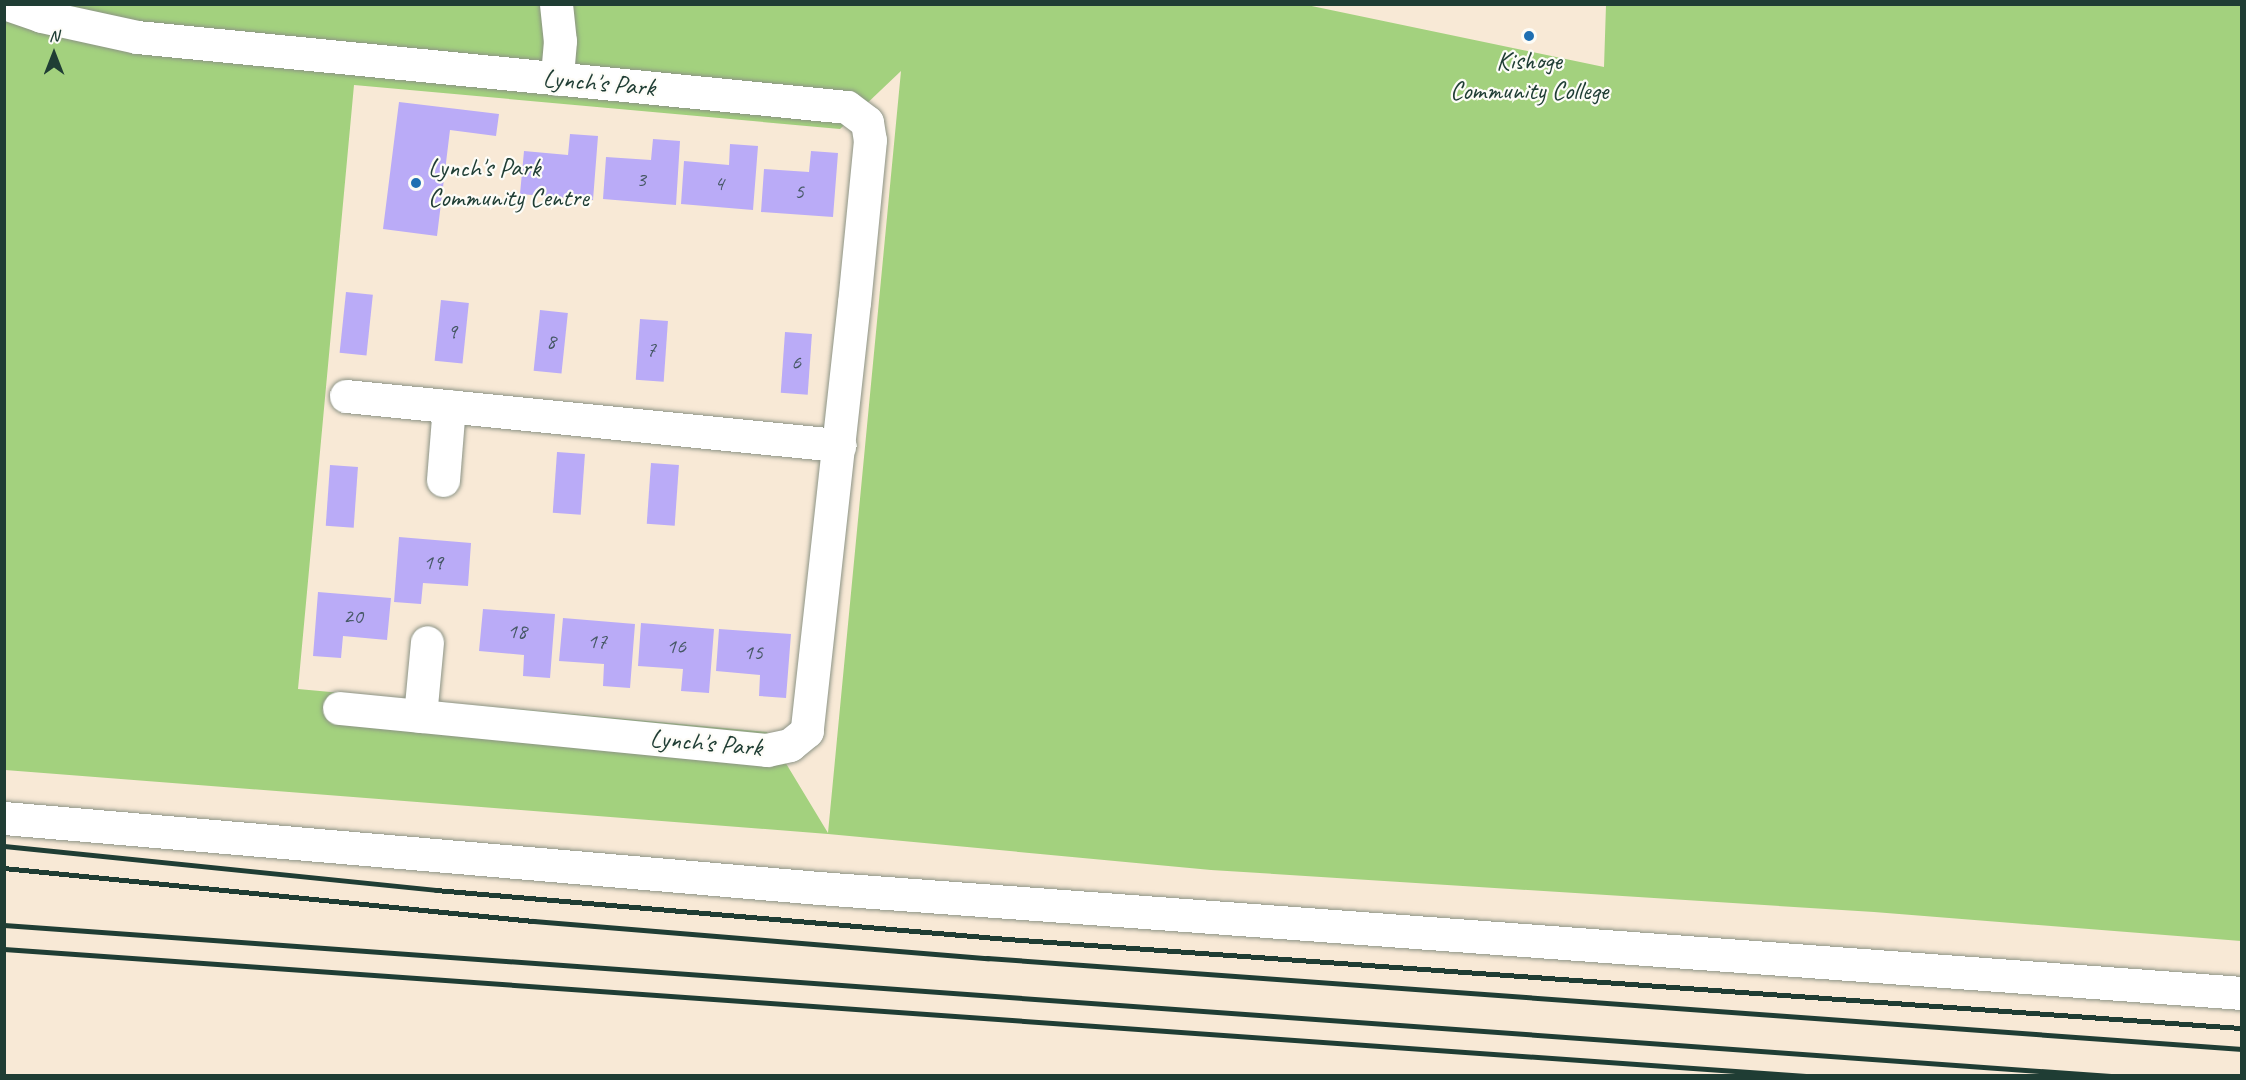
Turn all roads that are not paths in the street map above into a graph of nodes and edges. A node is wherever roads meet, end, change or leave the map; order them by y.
1 (7, 4) edge
2 (77, 4) edge
3 (556, 4) edge
4 (41, 16) junction
5 (557, 79) junction
6 (346, 396) dead end
7 (449, 406) junction
8 (840, 445) junction
9 (443, 480) dead end
10 (427, 642) dead end
11 (339, 708) dead end
12 (420, 716) junction
13 (4, 818) edge
14 (2241, 993) edge

1 - 4 street, Lynch's Park
2 - 4 street
3 - 5 street
4 - 5 street, Lynch's Park
5 - 8 street, Lynch's Park
6 - 7 street
7 - 8 street
7 - 9 street
8 - 12 street, Lynch's Park
10 - 12 street
11 - 12 street, Lynch's Park
13 - 14 street

